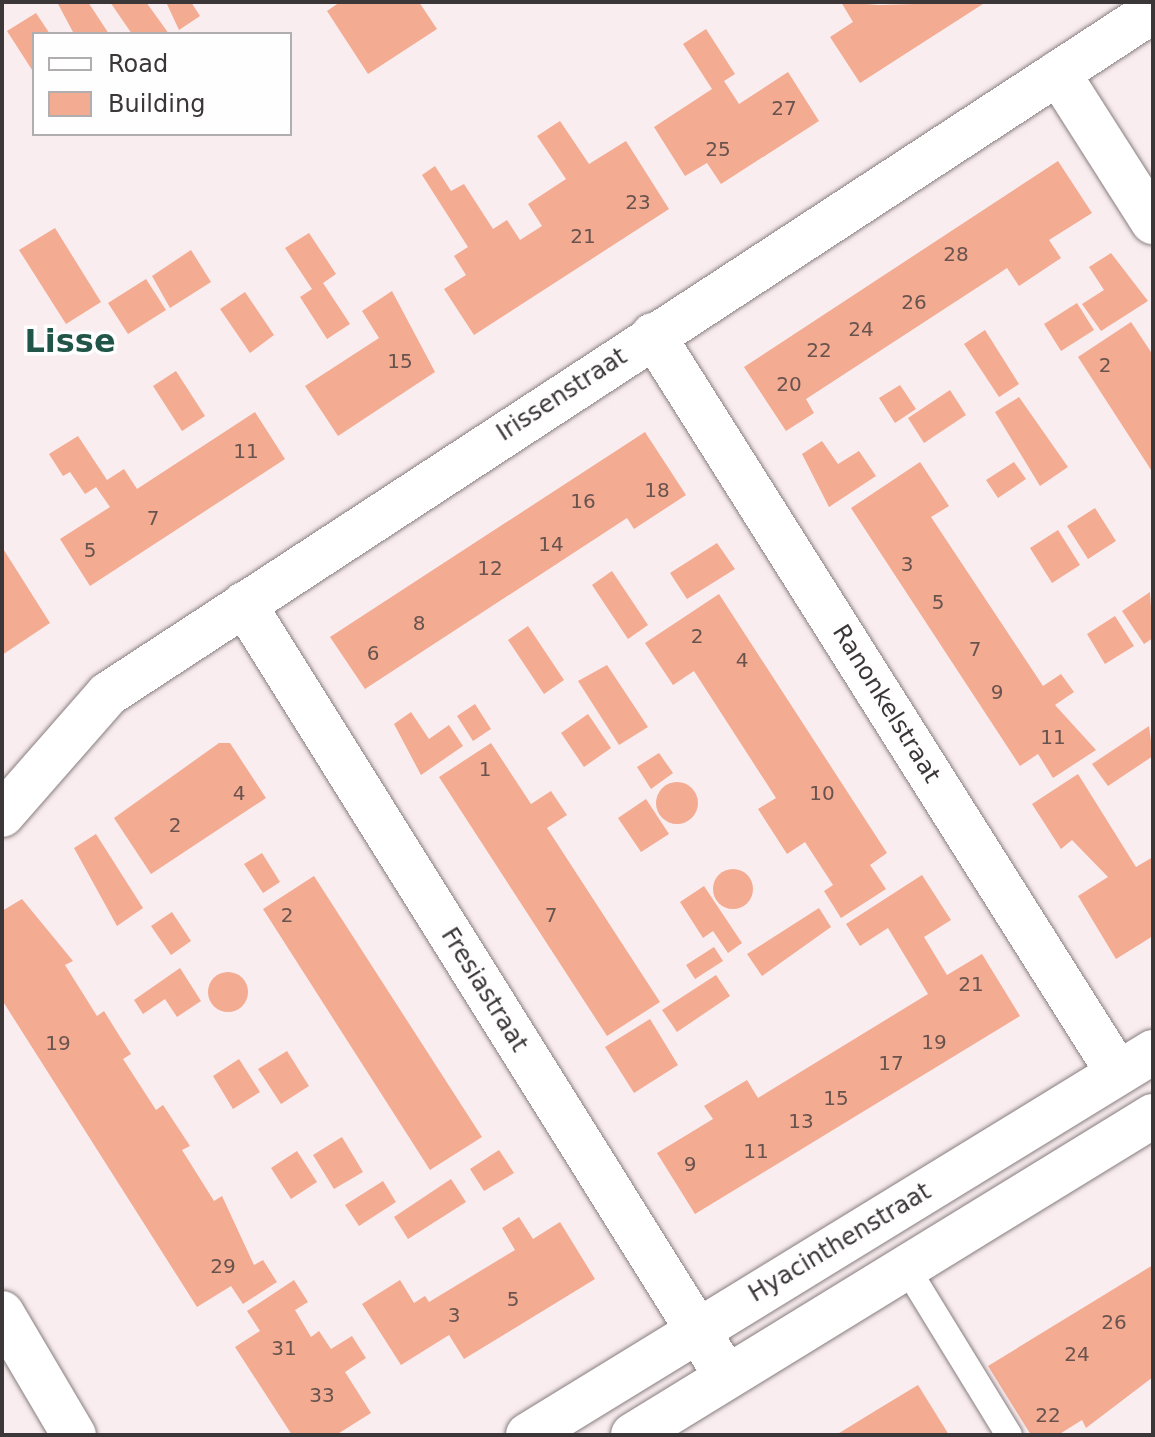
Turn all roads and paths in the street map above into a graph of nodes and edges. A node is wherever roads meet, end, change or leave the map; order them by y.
1 (1153, 11) edge
2 (1058, 73) junction
3 (1153, 222) edge
4 (653, 335) junction
5 (244, 604) junction
6 (2, 815) edge
7 (1136, 1063) edge
8 (1153, 1116) edge
9 (906, 1267) junction
10 (2, 1313) edge
11 (697, 1330) junction
12 (726, 1376) junction
13 (74, 1435) edge
14 (528, 1435) edge
15 (633, 1435) edge
16 (1009, 1435) edge

1 - 2 street, Irissenstraat
2 - 3 street
2 - 4 street, Irissenstraat
4 - 5 street, Irissenstraat
4 - 7 street, Ranonkelstraat
5 - 6 street, Irissenstraat
5 - 11 street, Fresiastraat
7 - 11 street, Hyacinthenstraat
8 - 9 street
9 - 12 street
9 - 16 lane
10 - 13 street
11 - 12 street, Fresiastraat
11 - 14 street, Hyacinthenstraat
12 - 15 street

